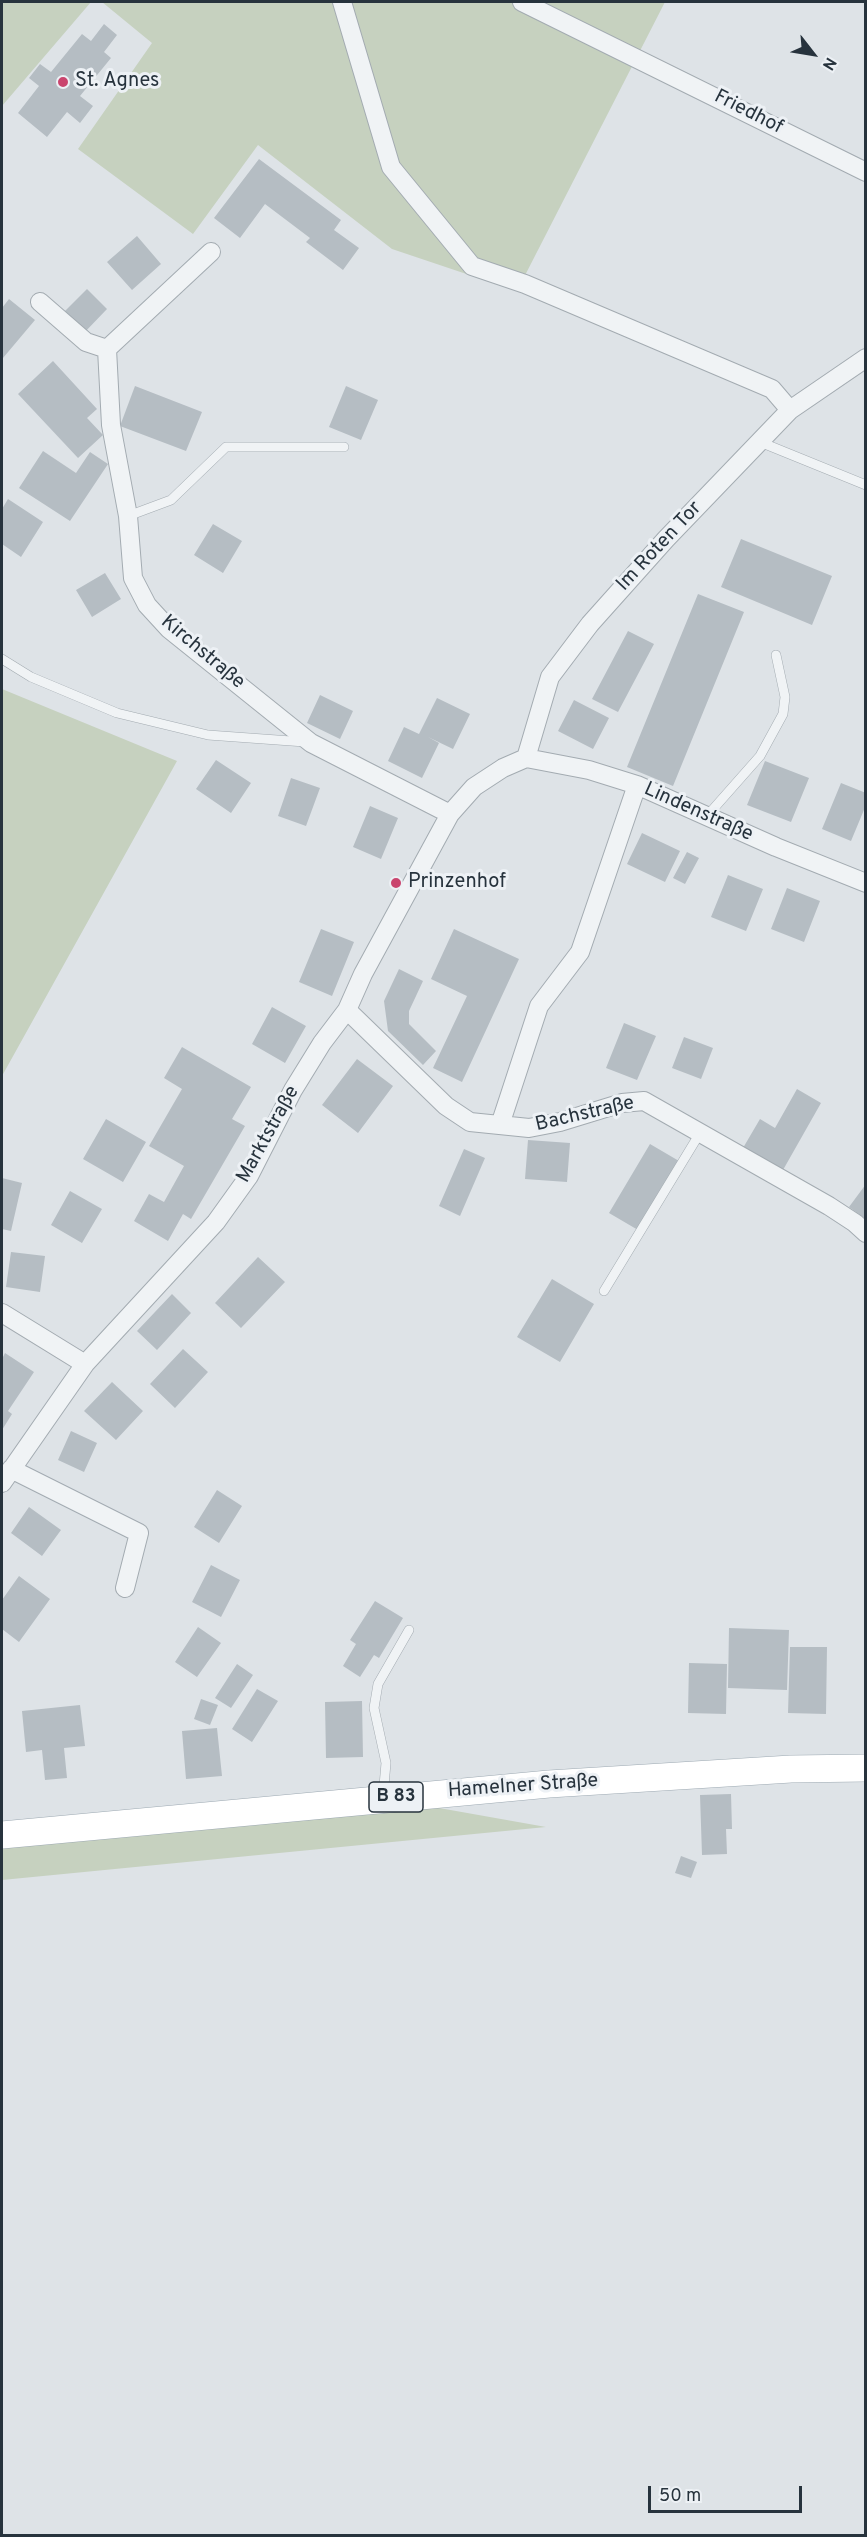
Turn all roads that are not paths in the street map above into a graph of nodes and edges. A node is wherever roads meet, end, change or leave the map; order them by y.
1 (342, 2) edge
2 (522, 2) edge
3 (866, 172) edge
4 (211, 252) dead end
5 (40, 302) dead end
6 (107, 349) junction
7 (866, 358) edge
8 (790, 410) junction
9 (760, 442) junction
10 (344, 447) dead end
11 (866, 485) edge
12 (128, 516) junction
13 (776, 655) dead end
14 (2, 659) edge
15 (311, 743) junction
16 (526, 758) junction
17 (637, 785) junction
18 (450, 814) junction
19 (707, 816) junction
20 (866, 883) edge
21 (347, 1010) junction
22 (500, 1125) junction
23 (700, 1134) junction
24 (866, 1233) edge
25 (604, 1291) dead end
26 (2, 1312) edge
27 (85, 1364) junction
28 (6, 1476) edge
29 (124, 1588) dead end
30 (409, 1630) dead end
31 (866, 1768) edge
32 (383, 1798) junction
33 (2, 1835) edge

1 - 8 street
2 - 3 street, Friedhof
4 - 6 street
5 - 6 street
6 - 12 street, Kirchstraße
7 - 8 street, Im Roten Tor
8 - 9 street, Im Roten Tor
9 - 11 lane
9 - 16 street, Im Roten Tor
10 - 12 lane
12 - 15 street, Kirchstraße
13 - 19 lane
14 - 15 lane
15 - 18 street, Kirchstraße
16 - 17 street, Lindenstraße
16 - 18 street, Marktstraße
17 - 19 street, Lindenstraße
17 - 22 street
18 - 21 street, Marktstraße
19 - 20 street, Lindenstraße
21 - 22 street, Bachstraße
21 - 27 street, Marktstraße
22 - 23 street, Bachstraße
23 - 24 street, Bachstraße
23 - 25 lane
26 - 27 street
27 - 28 street, Marktstraße
28 - 29 street
30 - 32 lane
31 - 32 main road, Hamelner Straße / B 83
32 - 33 main road, Hamelner Straße / B 83

